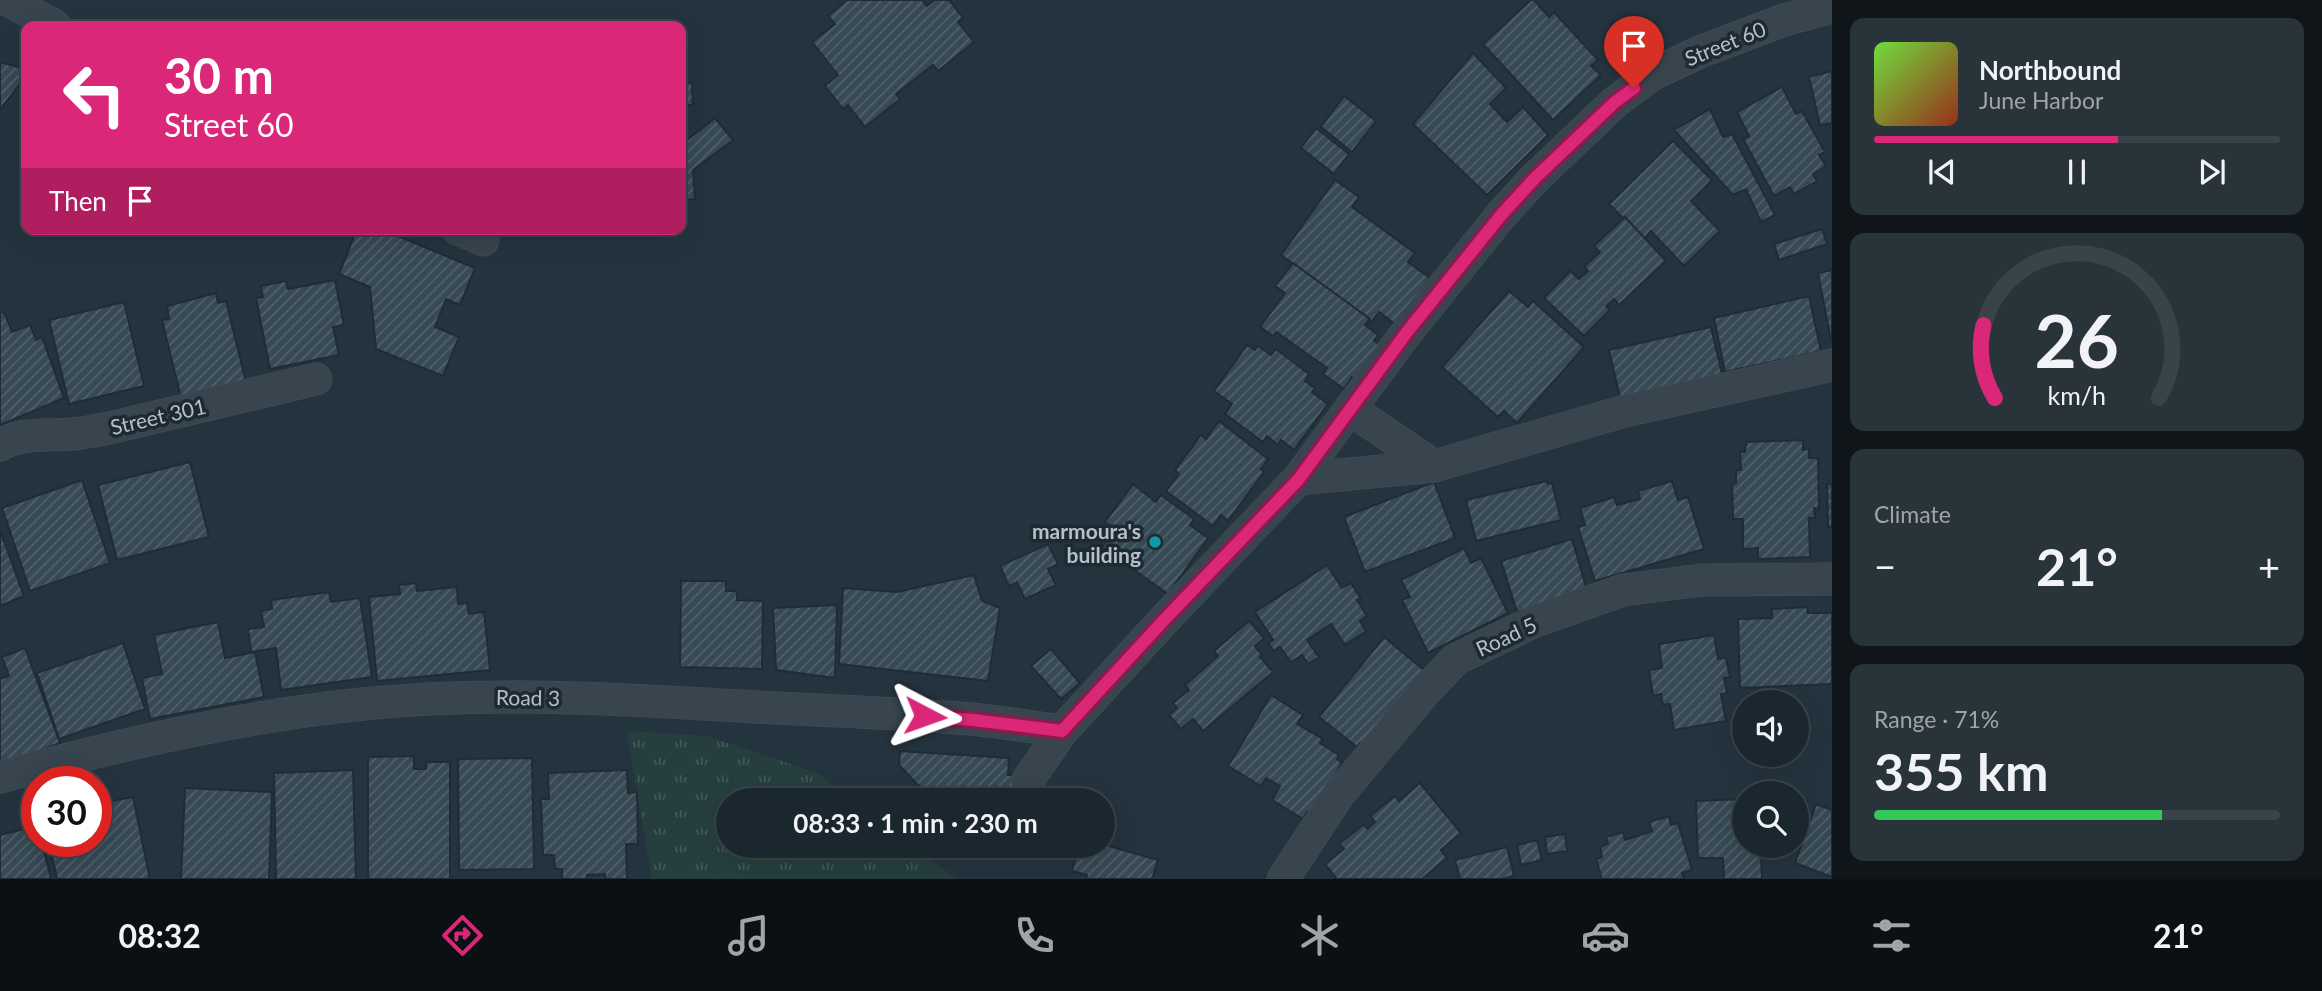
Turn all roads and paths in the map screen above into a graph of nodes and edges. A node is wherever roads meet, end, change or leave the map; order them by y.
1 (8, 0) edge
2 (1832, 7) edge
3 (46, 21) edge
4 (1832, 365) edge
5 (316, 379) dead end
6 (1350, 409) junction
7 (0, 445) edge
8 (1434, 466) junction
9 (1298, 480) junction
10 (1832, 579) edge
11 (1062, 731) junction
12 (0, 777) edge
13 (1030, 788) edge
14 (1283, 879) edge

1 - 3 street
2 - 6 street, Street 60
4 - 8 street
5 - 7 street, Street 301
6 - 8 street
6 - 9 street, Street 60
8 - 9 street
9 - 11 street, Street 60
10 - 14 street, Road 5
11 - 12 street, Road 3
11 - 13 street, Street 60

